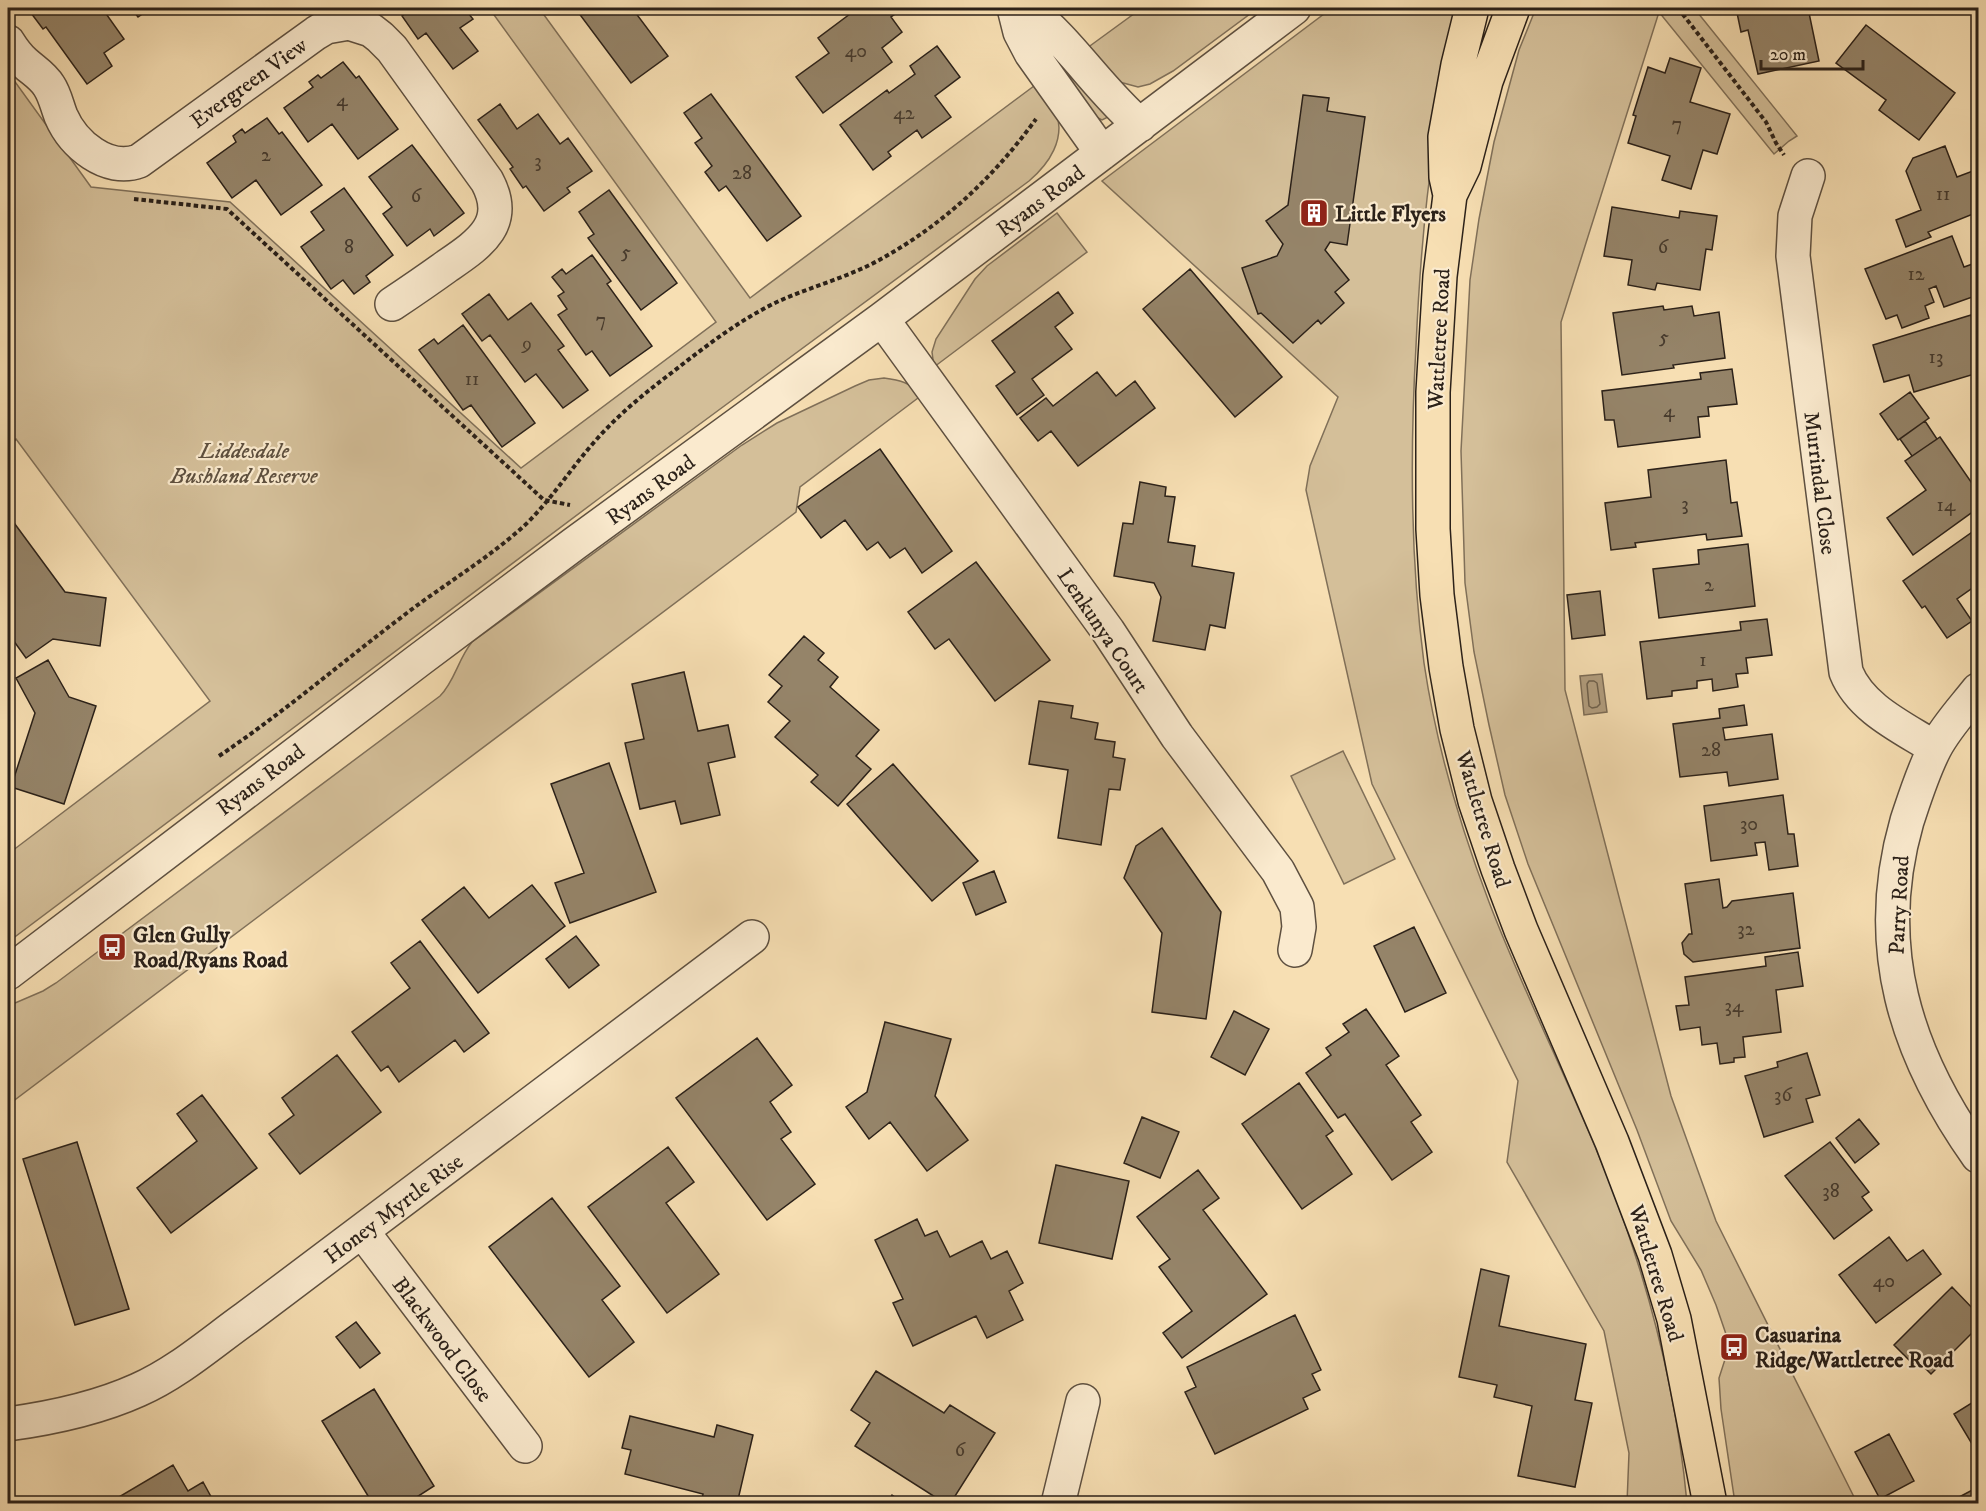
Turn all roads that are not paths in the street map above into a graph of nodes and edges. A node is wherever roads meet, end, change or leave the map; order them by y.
1 (1014, 8) edge
2 (1026, 8) edge
3 (1294, 8) edge
4 (1472, 8) edge
5 (1513, 8) edge
6 (8, 42) edge
7 (1140, 125) junction
8 (1102, 153) junction
9 (1808, 176) road end
10 (1450, 195) junction
11 (392, 304) dead end
12 (882, 319) junction
13 (1978, 690) edge
14 (1935, 748) junction
15 (752, 937) dead end
16 (1295, 950) dead end
17 (8, 973) edge
18 (1978, 1156) edge
19 (362, 1231) junction
20 (1083, 1401) dead end
21 (1693, 1413) junction
22 (8, 1424) edge
23 (525, 1446) dead end
24 (1058, 1503) edge
25 (1699, 1503) edge
26 (1710, 1503) edge

1 - 8 street
2 - 7 street
3 - 7 street, Ryans Road
4 - 10 main road, Wattletree Road
5 - 10 main road, Wattletree Road
6 - 11 street, Evergreen View
7 - 8 street, Ryans Road
8 - 12 street, Ryans Road
9 - 14 street, Murrindal Close
10 - 21 main road, Wattletree Road
12 - 16 street, Lenkunya Court
12 - 17 street, Ryans Road
13 - 14 street, Parry Road
14 - 18 street, Parry Road
15 - 19 street, Honey Myrtle Rise
19 - 22 street, Honey Myrtle Rise
19 - 23 street, Blackwood Close
20 - 24 street
21 - 25 main road, Wattletree Road
21 - 26 main road, Wattletree Road

